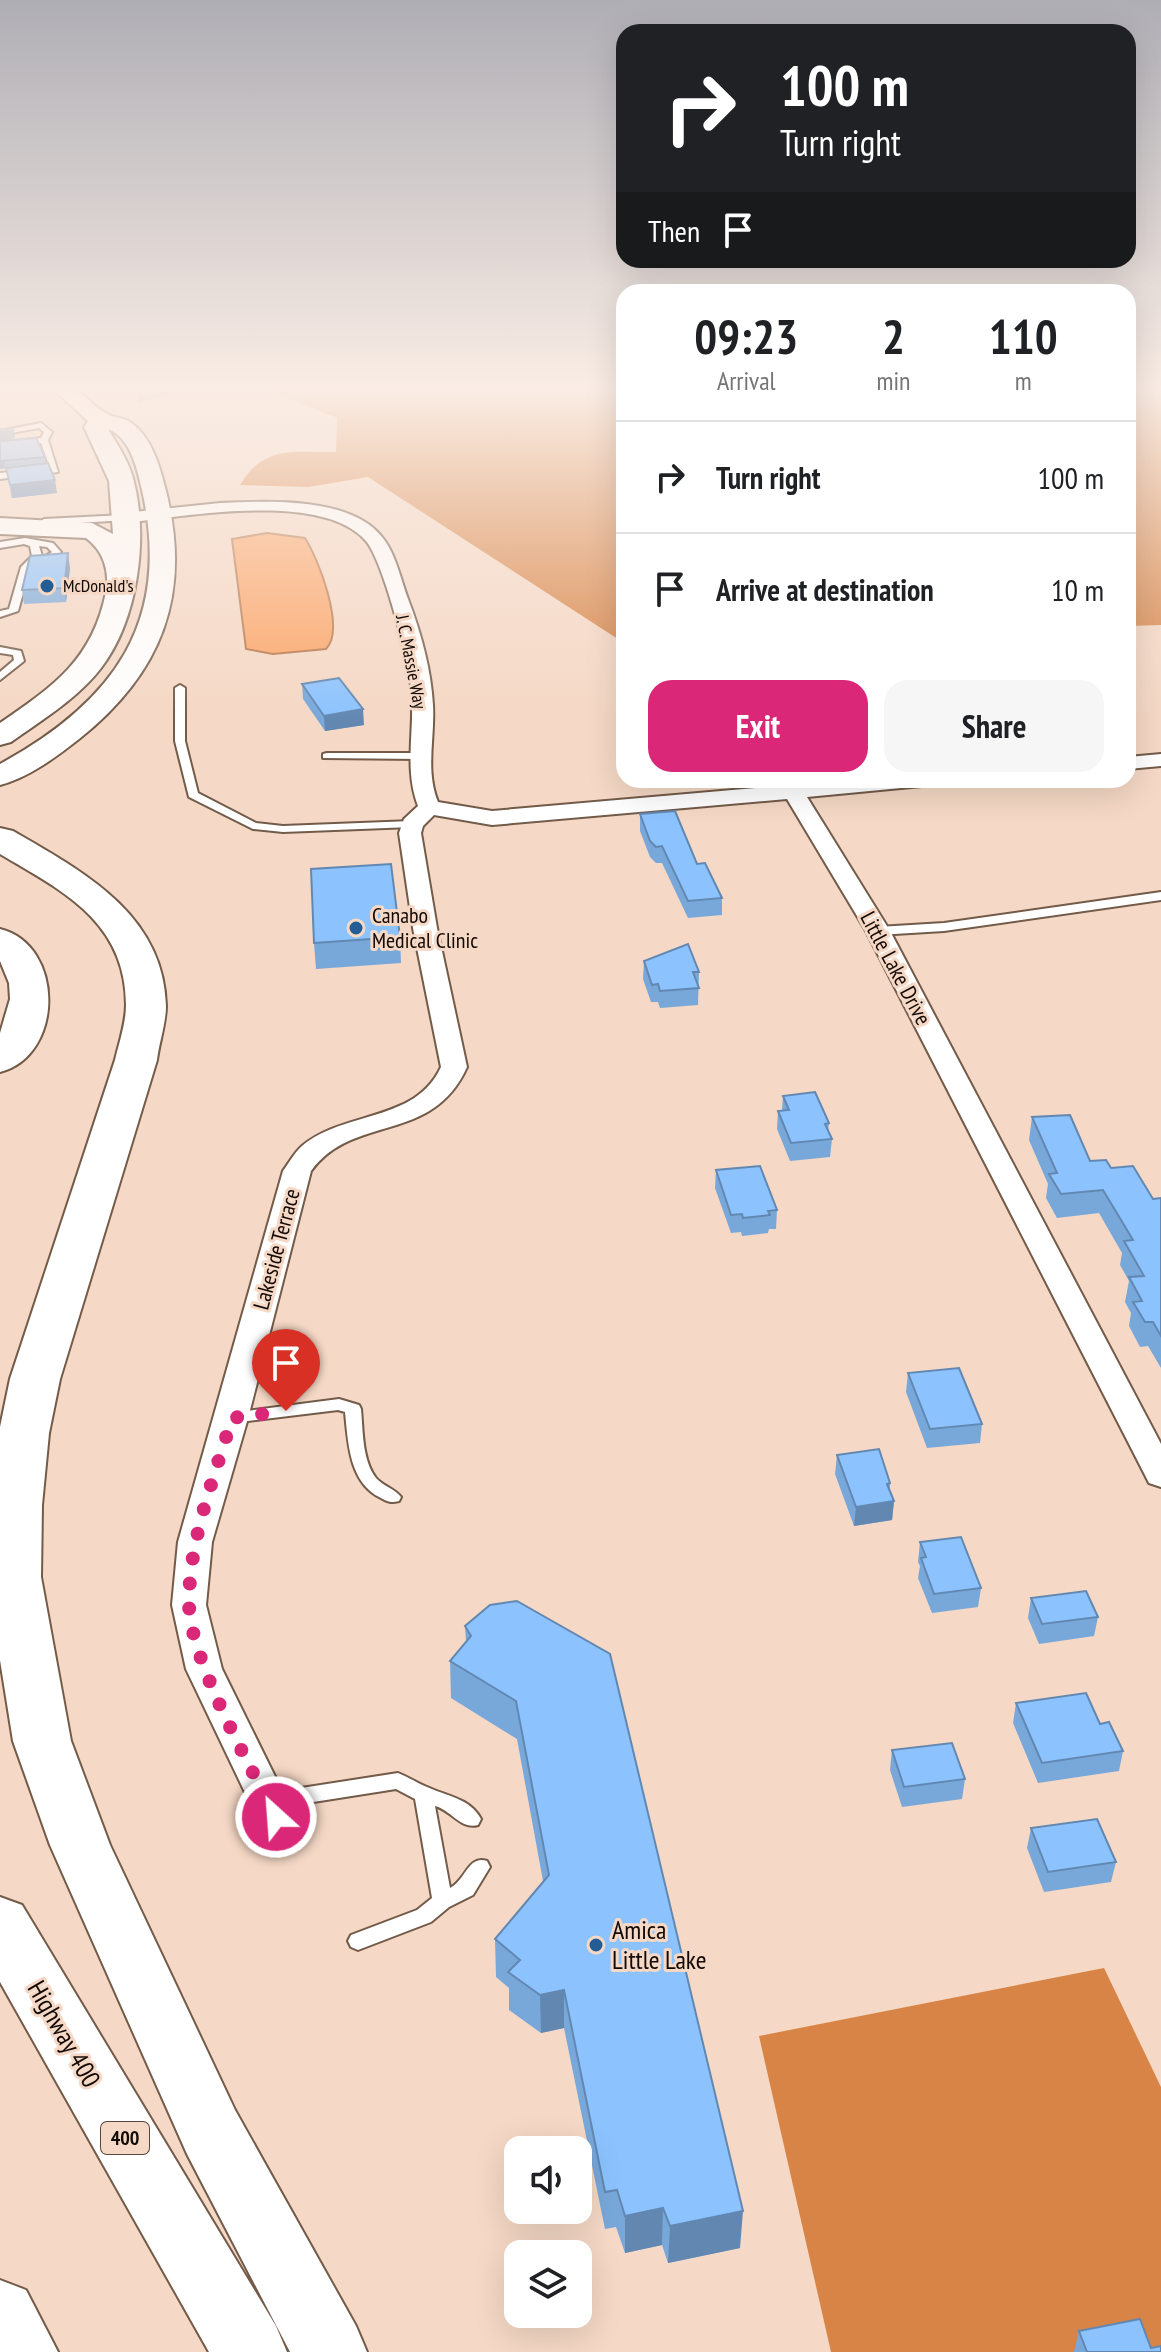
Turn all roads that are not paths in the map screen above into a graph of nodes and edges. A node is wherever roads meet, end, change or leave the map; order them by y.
1 (123, 500) edge
2 (156, 500) edge
3 (159, 515) junction
4 (124, 518) junction
5 (0, 525) edge
6 (32, 543) junction
7 (0, 545) edge
8 (26, 567) junction
9 (121, 573) junction
10 (0, 614) edge
11 (0, 650) edge
12 (0, 677) edge
13 (180, 688) dead end
14 (0, 736) edge
15 (327, 756) dead end
16 (419, 756) junction
17 (1161, 760) edge
18 (1136, 762) edge
19 (0, 776) edge
20 (828, 788) edge
21 (793, 791) junction
22 (420, 816) junction
23 (0, 839) edge
24 (1161, 896) edge
25 (878, 931) junction
26 (0, 940) edge
27 (0, 1060) edge
28 (232, 1418) junction
29 (1161, 1475) edge
30 (393, 1497) dead end
31 (424, 1795) junction
32 (272, 1809) joint
33 (471, 1819) dead end
34 (480, 1867) dead end
35 (442, 1901) junction
36 (0, 1924) edge
37 (358, 1941) dead end
38 (0, 2316) edge
39 (21, 2352) edge
40 (250, 2352) edge
41 (330, 2352) edge

1 - 4 main road
2 - 3 main road
3 - 4 street, J. C. Massie Way
3 - 16 street, J. C. Massie Way
3 - 19 main road
4 - 5 lane
4 - 9 main road
5 - 9 main road
6 - 7 lane
6 - 8 lane
6 - 8 lane
8 - 10 lane
9 - 14 main road
11 - 12 lane
13 - 22 lane
15 - 16 lane
16 - 22 street, J. C. Massie Way
17 - 18 street
20 - 21 street
21 - 22 street
21 - 25 street, Little Lake Drive
22 - 28 street, Lakeside Terrace
23 - 41 highway
24 - 25 lane
25 - 29 street, Little Lake Drive
26 - 27 highway
28 - 30 lane
28 - 32 street, Lakeside Terrace
31 - 32 lane
31 - 33 lane
31 - 35 lane
34 - 35 lane
35 - 37 lane
36 - 40 highway, Highway 400 / 400
38 - 39 highway

